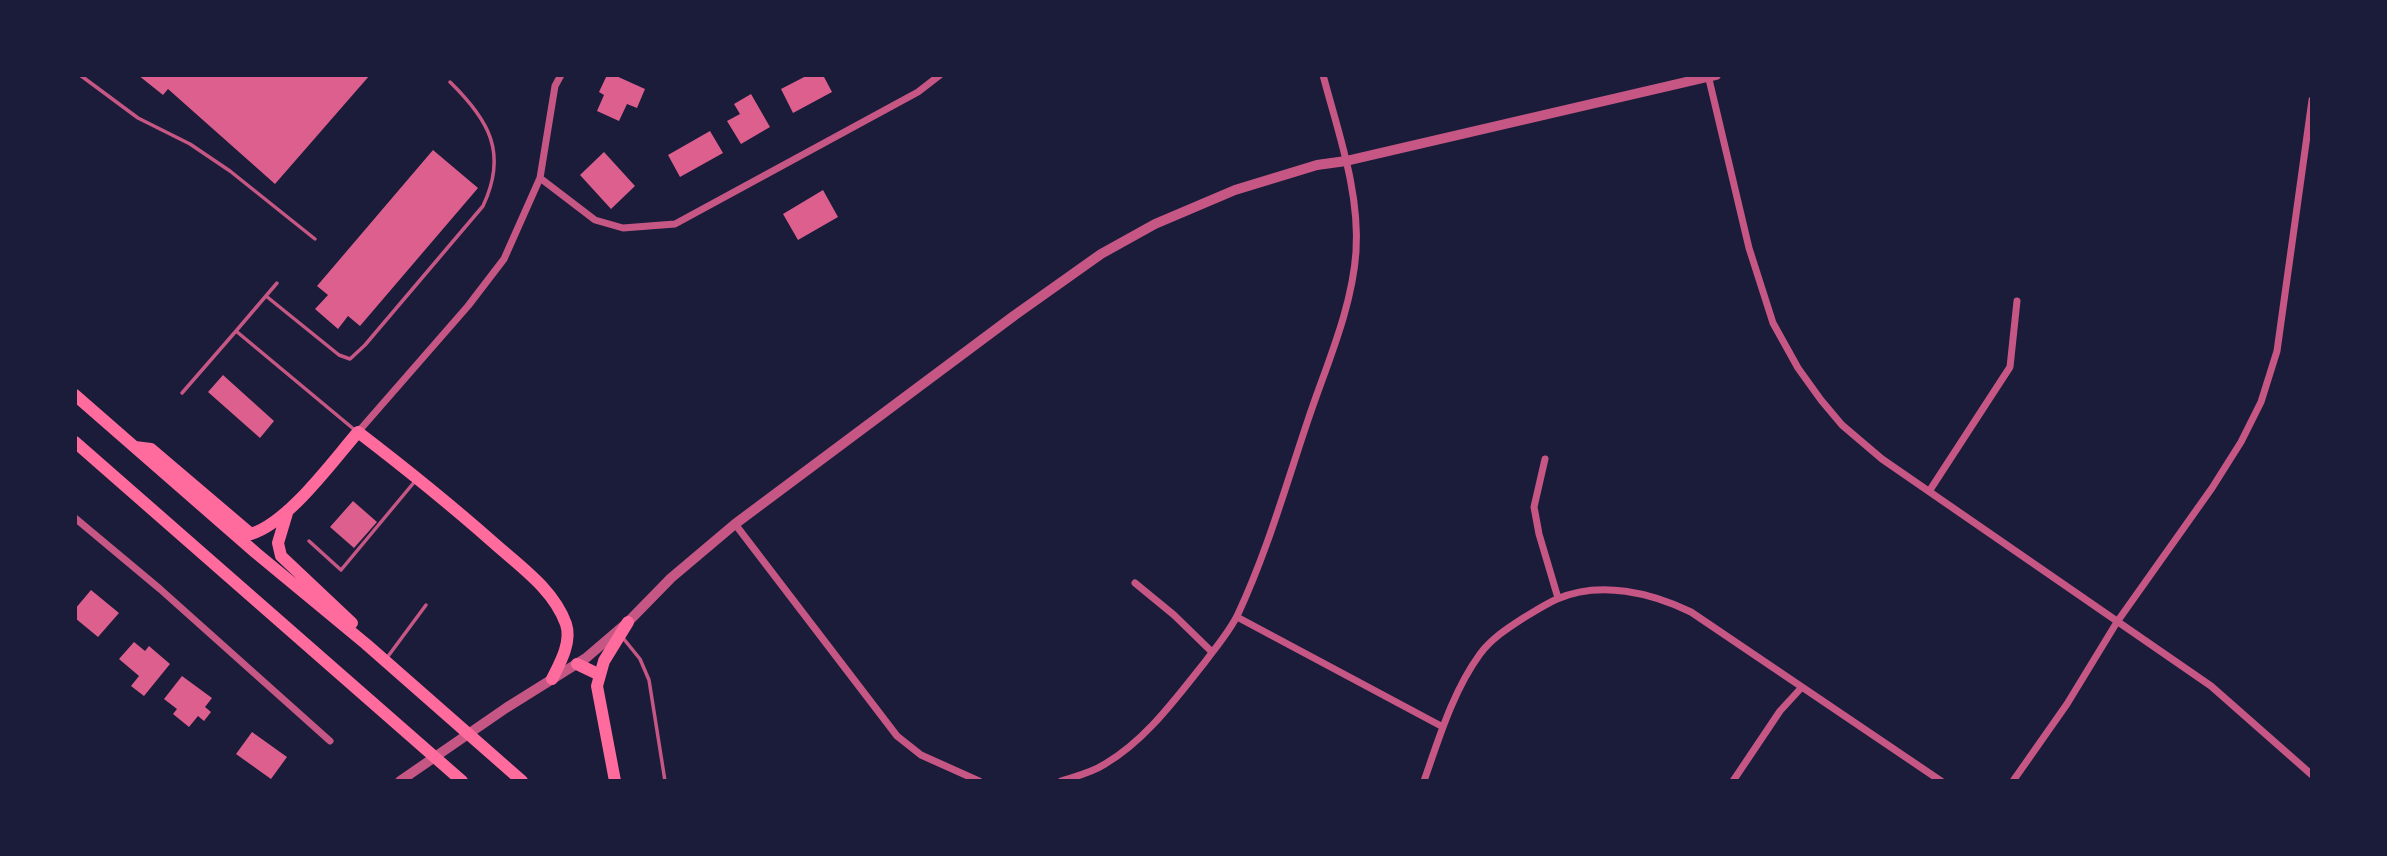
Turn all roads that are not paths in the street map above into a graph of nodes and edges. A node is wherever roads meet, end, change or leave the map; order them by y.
1 (80, 75) edge
2 (561, 75) edge
3 (940, 75) edge
4 (1323, 75) edge
5 (1711, 76) edge
6 (450, 82) dead end
7 (2312, 100) edge
8 (1346, 161) junction
9 (540, 178) junction
10 (316, 239) dead end
11 (277, 283) dead end
12 (266, 296) junction
13 (2017, 301) dead end
14 (236, 331) junction
15 (182, 393) dead end
16 (75, 395) edge
17 (358, 432) junction
18 (75, 442) edge
19 (135, 447) junction
20 (1545, 459) dead end
21 (418, 478) junction
22 (1930, 490) junction
23 (286, 513) junction
24 (75, 518) edge
25 (735, 524) junction
26 (309, 541) dead end
27 (1135, 583) dead end
28 (1558, 598) junction
29 (426, 605) dead end
30 (1237, 617) junction
31 (628, 622) junction
32 (2117, 622) junction
33 (620, 635) junction
34 (366, 644) junction
35 (1212, 652) junction
36 (384, 660) junction
37 (577, 664) junction
38 (600, 675) junction
39 (552, 679) junction
40 (1802, 687) junction
41 (1443, 727) junction
42 (467, 734) junction
43 (330, 741) dead end
44 (436, 757) junction
45 (2312, 775) edge
46 (400, 781) edge
47 (462, 781) edge
48 (522, 781) edge
49 (615, 781) edge
50 (665, 781) edge
51 (979, 781) edge
52 (1061, 781) edge
53 (1424, 781) edge
54 (1732, 781) edge
55 (1941, 781) edge
56 (2013, 781) edge

1 - 10 lane
2 - 9 street
3 - 9 street
4 - 8 street
5 - 8 street
5 - 22 street
6 - 12 lane
7 - 32 street
8 - 25 street
8 - 30 street
9 - 17 street
11 - 12 lane
12 - 14 lane
13 - 22 street
14 - 15 lane
14 - 17 lane
16 - 19 main road
17 - 21 main road
17 - 23 main road
18 - 44 main road
19 - 23 main road
19 - 34 main road
20 - 28 street
21 - 26 lane
21 - 39 main road
22 - 32 street
23 - 34 main road
24 - 43 street
25 - 31 street
25 - 51 street
27 - 35 street
28 - 40 street
28 - 41 street
29 - 36 lane
30 - 35 street
30 - 41 street
31 - 33 main road
31 - 37 street
32 - 45 street
32 - 56 street
33 - 38 main road
33 - 50 lane
34 - 36 main road
35 - 52 street
36 - 42 main road
37 - 38 main road
37 - 39 street
38 - 49 main road
39 - 42 street
40 - 54 street
40 - 55 street
41 - 53 street
42 - 44 street
42 - 48 main road
44 - 46 street
44 - 47 main road

